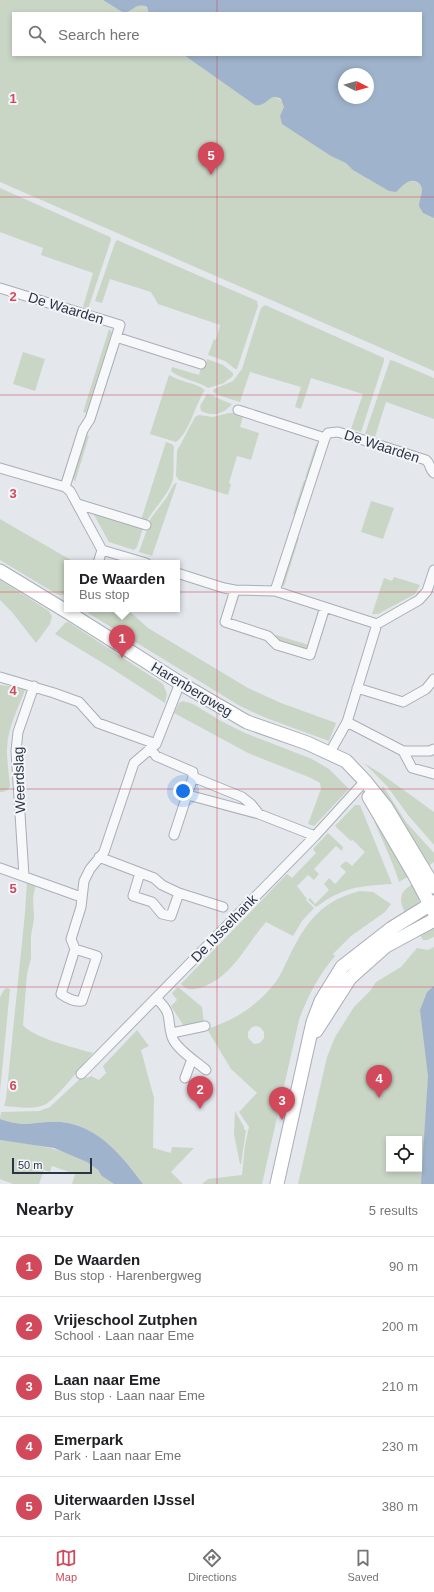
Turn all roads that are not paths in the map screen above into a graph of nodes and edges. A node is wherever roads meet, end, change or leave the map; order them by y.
1 (0, 288) edge
2 (116, 337) junction
3 (201, 364) dead end
4 (238, 410) dead end
5 (325, 438) junction
6 (0, 468) edge
7 (434, 473) edge
8 (65, 487) junction
9 (78, 504) junction
10 (146, 525) dead end
11 (102, 550) junction
12 (99, 560) edge
13 (136, 560) edge
14 (434, 570) edge
15 (0, 571) edge
16 (180, 574) edge
17 (234, 590) junction
18 (275, 591) junction
19 (325, 607) junction
20 (64, 608) edge
21 (70, 612) edge
22 (377, 624) junction
23 (0, 677) edge
24 (434, 679) edge
25 (180, 683) junction
26 (34, 686) junction
27 (357, 688) junction
28 (347, 722) junction
29 (153, 747) junction
30 (434, 749) edge
31 (403, 751) junction
32 (329, 754) junction
33 (434, 774) edge
34 (193, 777) junction
35 (363, 783) junction
36 (188, 795) junction
37 (259, 814) junction
38 (174, 835) dead end
39 (315, 836) junction
40 (99, 857) junction
41 (0, 868) edge
42 (140, 873) junction
43 (24, 876) junction
44 (434, 887) edge
45 (179, 893) junction
46 (81, 897) junction
47 (433, 906) edge
48 (223, 907) dead end
49 (434, 920) edge
50 (75, 949) junction
51 (156, 998) junction
52 (205, 1026) dead end
53 (172, 1033) junction
54 (309, 1041) junction
55 (192, 1059) junction
56 (206, 1070) dead end
57 (81, 1074) dead end
58 (185, 1078) dead end
59 (277, 1184) edge

1 - 2 street, De Waarden
2 - 3 street, De Waarden
2 - 8 street, De Waarden
4 - 5 street, De Waarden
5 - 7 street, De Waarden
5 - 18 street, De Waarden
6 - 8 street
8 - 9 street
9 - 10 street
9 - 11 street
11 - 12 street
11 - 13 street
14 - 22 street
15 - 20 street, Harenbergweg
16 - 17 street
17 - 18 street
17 - 19 street
18 - 19 street
19 - 22 street
21 - 25 street, Harenbergweg
22 - 27 street
23 - 26 street
24 - 27 street
25 - 29 street
25 - 32 street, Harenbergweg
26 - 29 street
26 - 43 street, Weerdslag
27 - 28 street
28 - 31 street
28 - 32 street
29 - 34 street
29 - 40 street
30 - 31 street
31 - 33 street
32 - 35 street, Harenbergweg
34 - 36 street
34 - 37 street
35 - 39 street, De IJsselhank
35 - 44 street, Harenbergweg
35 - 47 street, Harenbergweg
36 - 37 street
36 - 38 street
37 - 39 street
39 - 51 street, De IJsselhank
40 - 42 street
40 - 46 street
41 - 43 street
42 - 45 street
42 - 45 street
43 - 46 street
45 - 48 street
46 - 50 street
47 - 54 street
49 - 54 street
50 - 50 street
51 - 53 street
51 - 57 street, De IJsselhank
52 - 53 street
53 - 55 street
54 - 59 street
55 - 56 street
55 - 58 street

